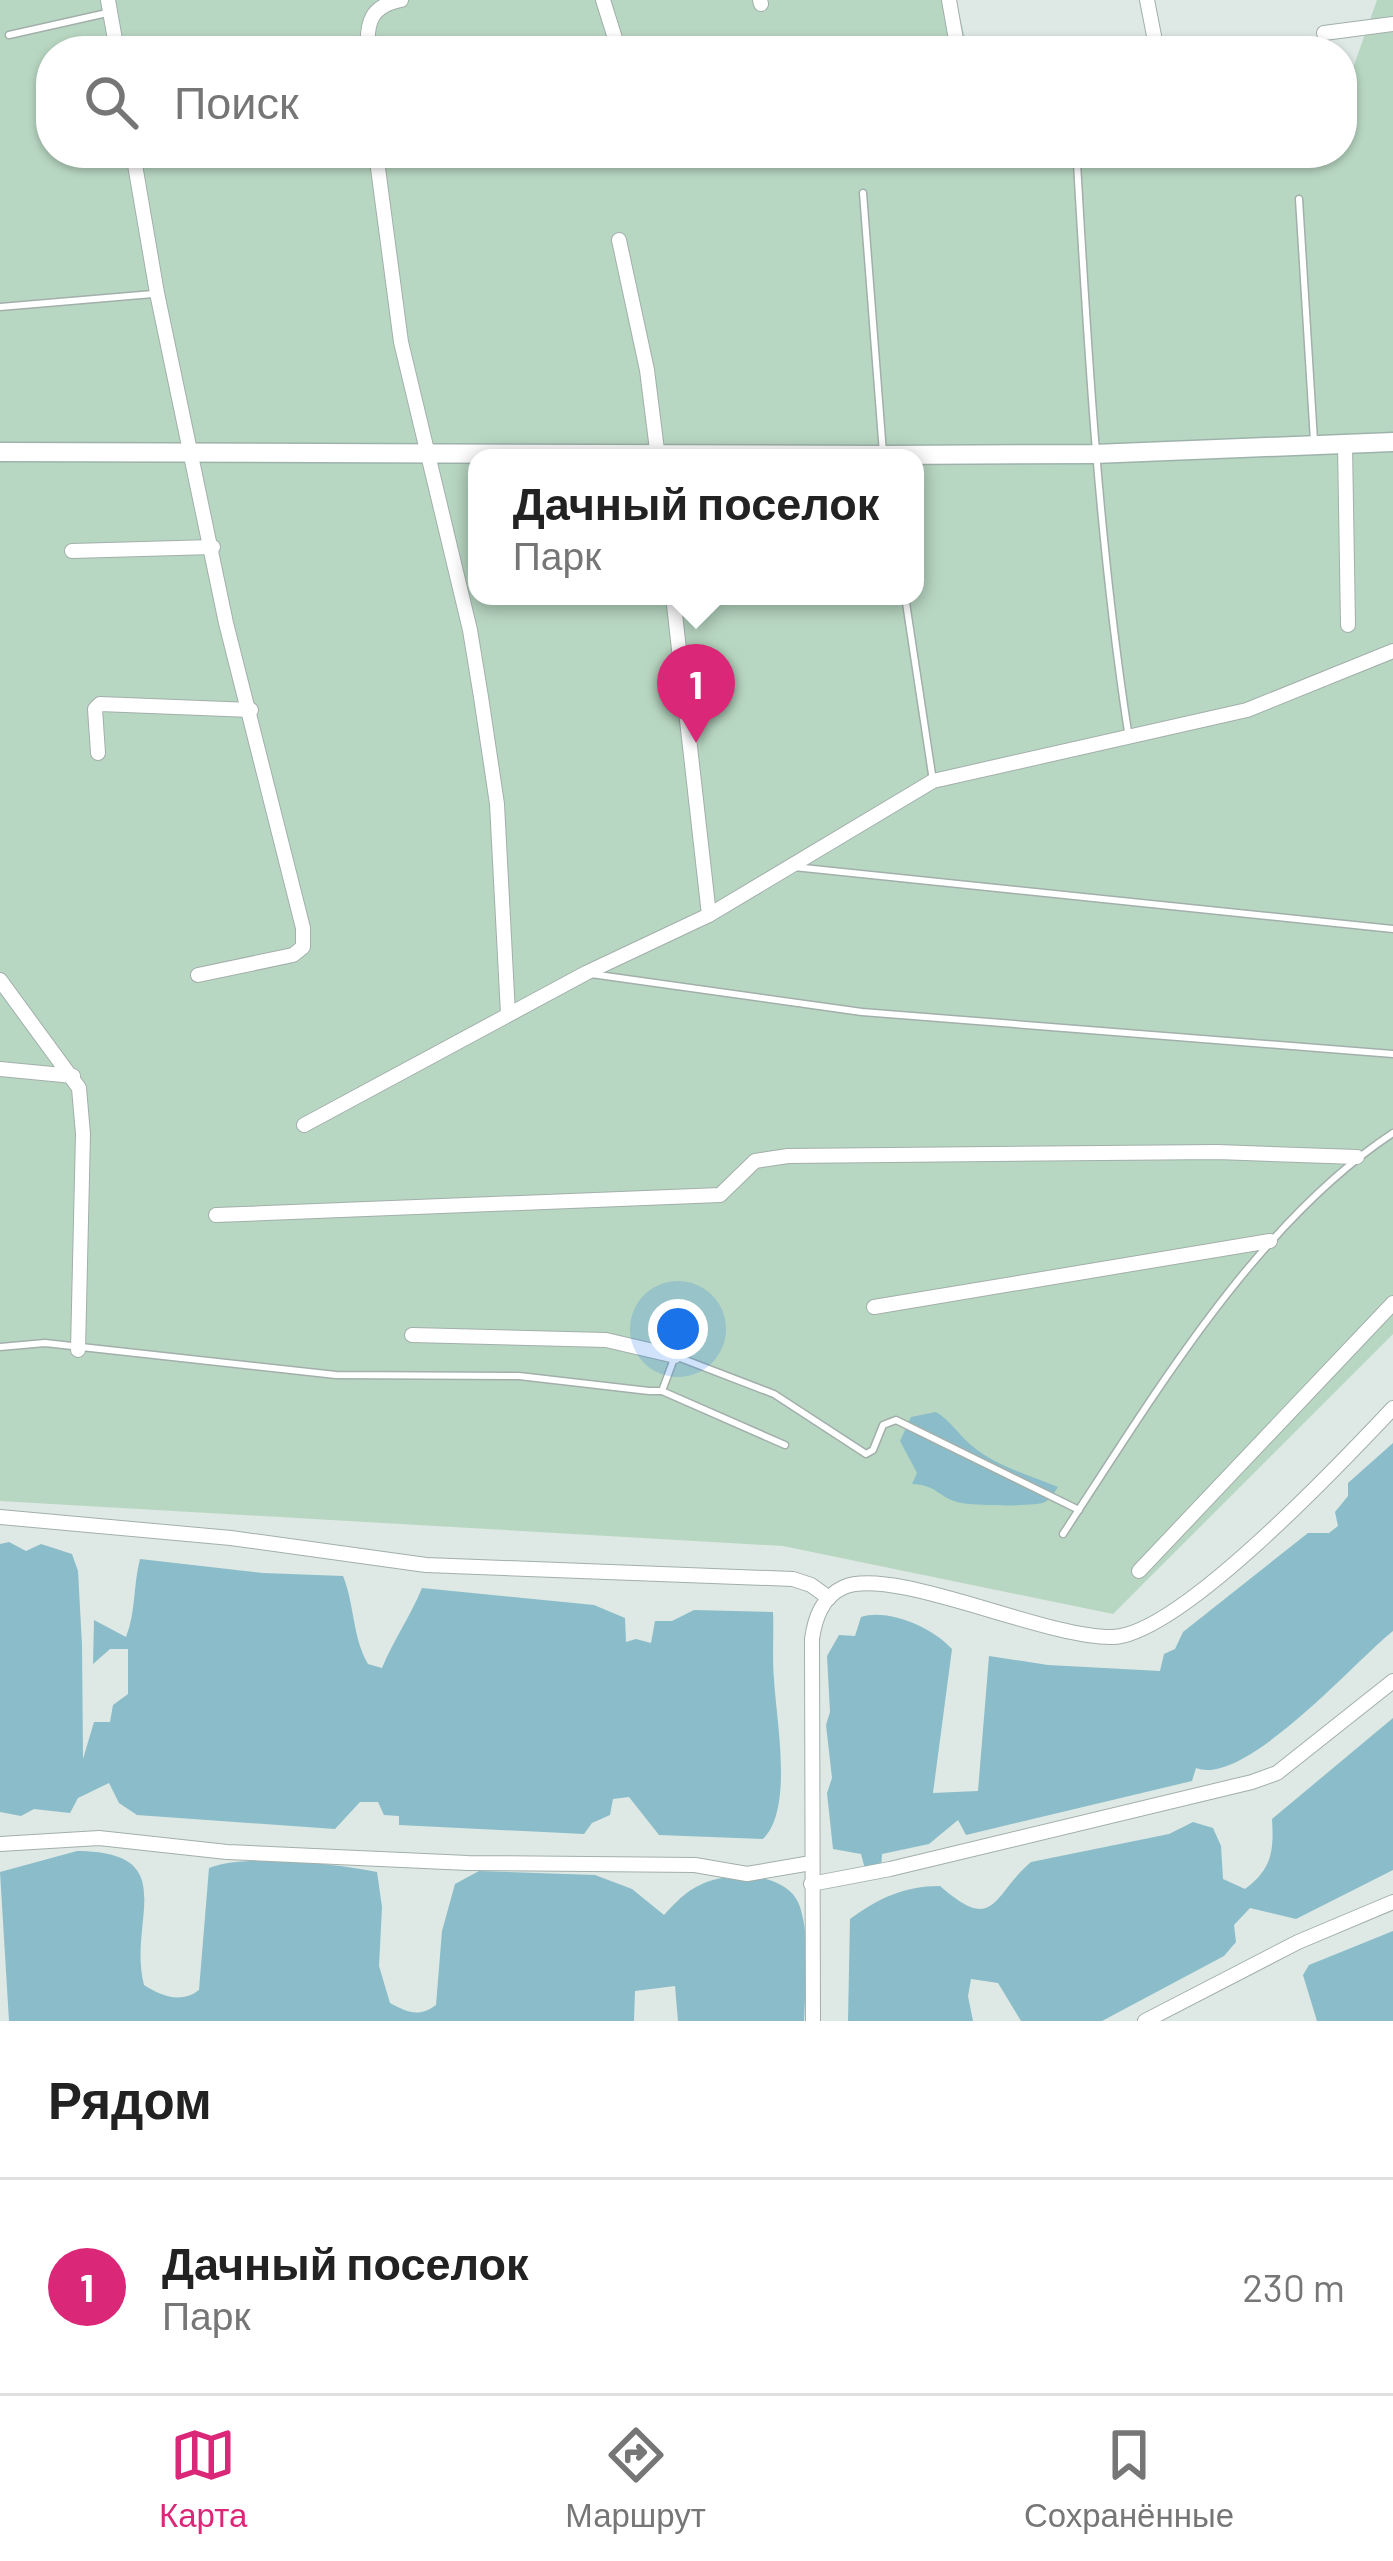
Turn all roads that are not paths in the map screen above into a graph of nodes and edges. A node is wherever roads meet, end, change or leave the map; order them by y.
1 (401, 0) edge
2 (603, 0) edge
3 (949, 0) edge
4 (1147, 0) edge
5 (109, 6) edge
6 (1393, 24) edge
7 (1324, 33) dead end
8 (9, 35) dead end
9 (114, 36) edge
10 (369, 36) edge
11 (614, 36) edge
12 (955, 36) edge
13 (1154, 36) edge
14 (136, 168) edge
15 (378, 168) edge
16 (1077, 168) edge
17 (863, 193) dead end
18 (1299, 200) dead end
19 (619, 240) dead end
20 (157, 293) junction
21 (0, 307) edge
22 (1393, 442) edge
23 (1345, 445) junction
24 (1315, 446) junction
25 (657, 449) edge
26 (883, 449) edge
27 (0, 452) edge
28 (427, 453) junction
29 (468, 454) edge
30 (1094, 454) junction
31 (190, 455) junction
32 (924, 456) edge
33 (213, 548) junction
34 (72, 551) dead end
35 (674, 605) edge
36 (906, 605) edge
37 (1348, 626) dead end
38 (1393, 651) edge
39 (250, 710) junction
40 (1129, 738) junction
41 (98, 753) dead end
42 (933, 781) junction
43 (794, 867) junction
44 (709, 915) junction
45 (1393, 929) edge
46 (586, 974) junction
47 (198, 975) dead end
48 (0, 980) edge
49 (508, 1014) junction
50 (1393, 1054) edge
51 (0, 1069) edge
52 (73, 1076) junction
53 (304, 1125) dead end
54 (1393, 1133) edge
55 (1357, 1156) junction
56 (217, 1215) dead end
57 (1270, 1241) junction
58 (1393, 1304) edge
59 (874, 1307) dead end
60 (412, 1335) dead end
61 (0, 1347) edge
62 (78, 1350) junction
63 (675, 1356) junction
64 (662, 1391) junction
65 (1393, 1408) edge
66 (785, 1445) dead end
67 (1079, 1510) junction
68 (0, 1517) edge
69 (1063, 1534) dead end
70 (1139, 1570) dead end
71 (829, 1598) junction
72 (1393, 1681) edge
73 (0, 1844) edge
74 (812, 1863) junction
75 (811, 1884) junction
76 (1393, 1902) edge
77 (813, 2021) edge
78 (1144, 2021) edge

1 - 10 street
2 - 11 street
3 - 12 street
4 - 13 street
5 - 8 lane
5 - 9 street
6 - 7 street
14 - 20 street
15 - 28 street
16 - 30 lane
17 - 26 lane
18 - 24 lane
19 - 25 street
20 - 21 lane
20 - 31 street
22 - 23 street
23 - 24 street
23 - 37 street
24 - 30 street
27 - 31 street
28 - 29 street
28 - 31 street
28 - 49 street
30 - 32 street
30 - 40 lane
31 - 33 street
33 - 34 street
33 - 39 street
35 - 44 street
36 - 42 lane
38 - 40 street
39 - 41 street
39 - 47 street
40 - 42 street
42 - 43 street
43 - 44 street
43 - 45 lane
44 - 46 street
46 - 49 street
46 - 50 lane
48 - 52 street
49 - 53 street
51 - 52 street
52 - 62 street
54 - 55 lane
55 - 56 street
55 - 57 lane
57 - 59 street
57 - 67 lane
58 - 70 street
60 - 63 street
61 - 62 lane
62 - 64 lane
63 - 64 lane
63 - 67 lane
64 - 66 lane
65 - 71 street
67 - 69 lane
68 - 71 street
71 - 74 street
72 - 75 street
73 - 74 street
74 - 75 street
75 - 77 street
76 - 78 street

